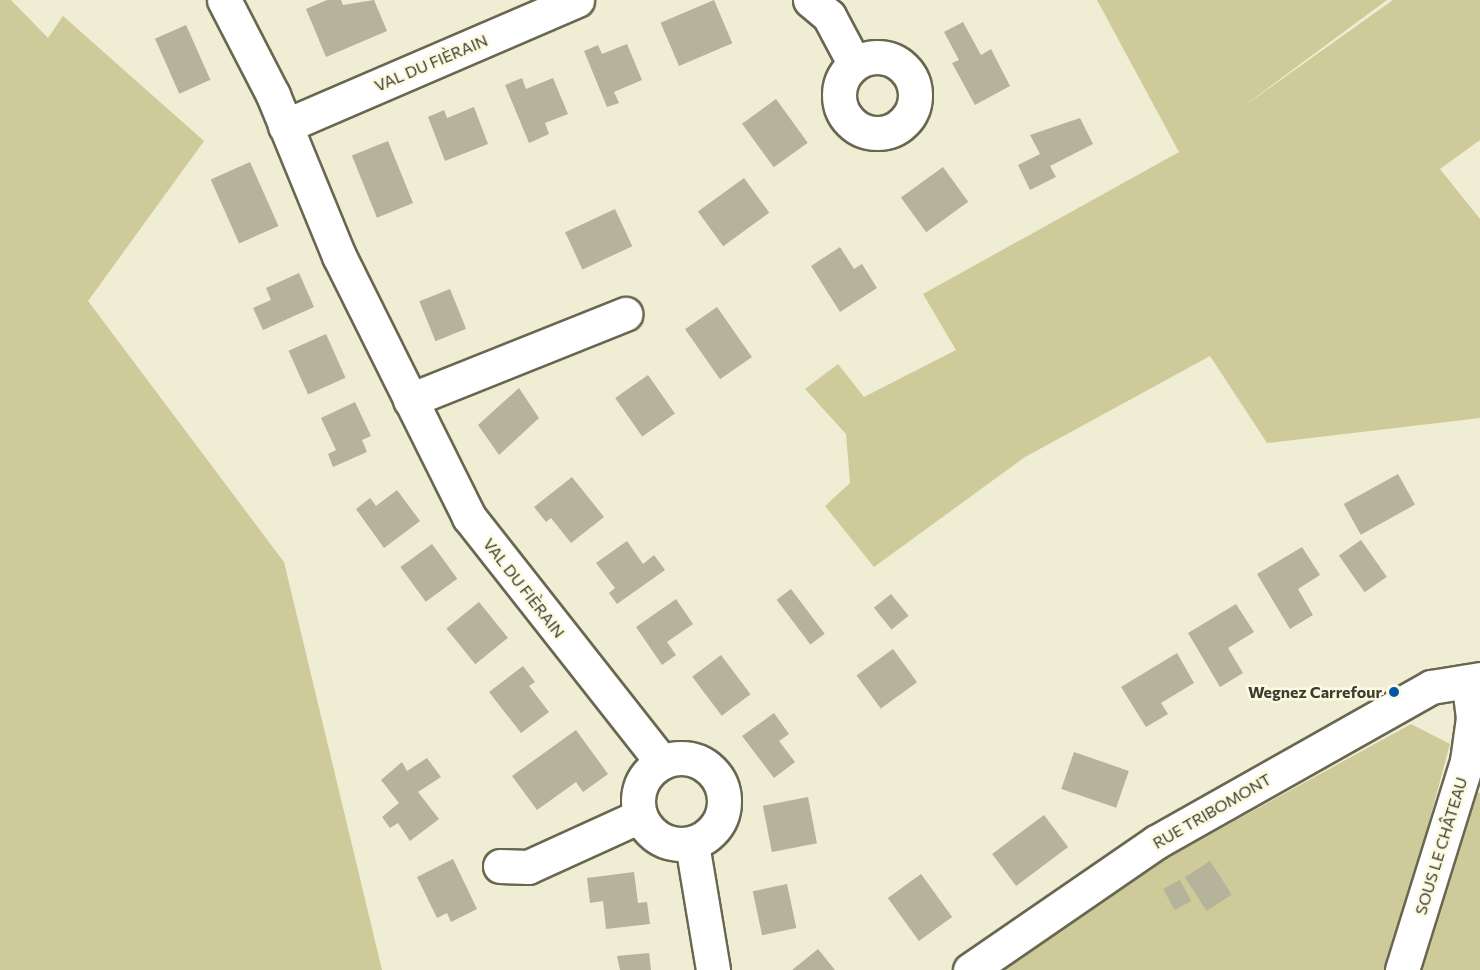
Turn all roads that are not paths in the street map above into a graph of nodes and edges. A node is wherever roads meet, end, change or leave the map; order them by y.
1 (224, 0) edge
2 (577, 0) edge
3 (810, 0) edge
4 (854, 63) dead end
5 (285, 126) junction
6 (625, 314) dead end
7 (410, 400) junction
8 (1474, 682) edge
9 (662, 762) junction
10 (640, 816) junction
11 (692, 844) junction
12 (500, 866) dead end
13 (713, 970) edge
14 (970, 970) edge
15 (1402, 970) edge

1 - 5 street, VAL DU FIÈRAIN
2 - 5 street, VAL DU FIÈRAIN
3 - 4 street
5 - 7 street, VAL DU FIÈRAIN
6 - 7 street
7 - 9 street, VAL DU FIÈRAIN
8 - 14 street, RUE TRIBOMONT
8 - 15 street, SOUS LE CHÂTEAU
9 - 10 street
9 - 11 street
10 - 11 street
10 - 12 street
11 - 13 street

